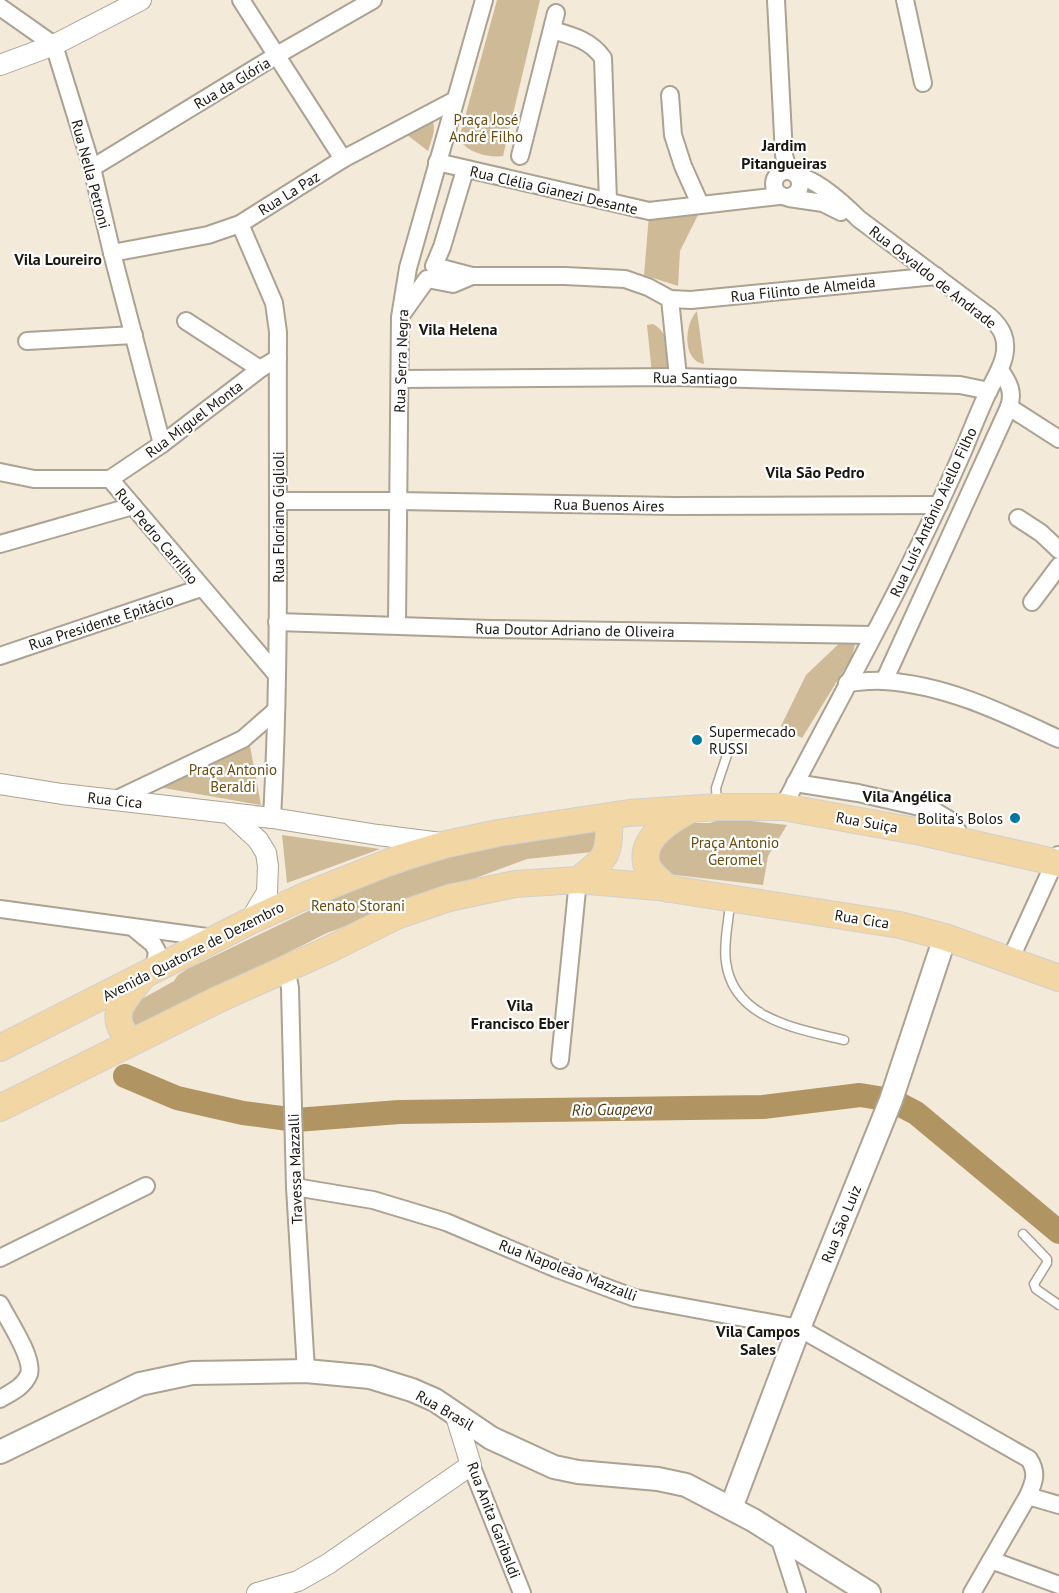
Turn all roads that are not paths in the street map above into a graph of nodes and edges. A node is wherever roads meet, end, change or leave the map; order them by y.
1 (241, 0) edge
2 (374, 0) edge
3 (484, 0) edge
4 (776, 0) edge
5 (905, 0) edge
6 (131, 3) edge
7 (0, 7) edge
8 (54, 45) junction
9 (277, 55) junction
10 (0, 65) edge
11 (923, 83) dead end
12 (670, 95) dead end
13 (455, 100) junction
14 (520, 156) dead end
15 (343, 159) junction
16 (437, 162) junction
17 (92, 168) junction
18 (465, 170) junction
19 (793, 173) junction
20 (784, 197) junction
21 (608, 201) junction
22 (700, 204) junction
23 (859, 219) junction
24 (240, 224) junction
25 (112, 253) junction
26 (408, 268) junction
27 (430, 273) junction
28 (936, 276) junction
29 (670, 298) junction
30 (400, 317) junction
31 (186, 321) dead end
32 (134, 335) junction
33 (1005, 337) joint
34 (27, 341) dead end
35 (278, 358) junction
36 (260, 369) junction
37 (1000, 370) junction
38 (678, 377) junction
39 (400, 379) junction
40 (989, 391) junction
41 (1009, 407) junction
42 (1059, 439) edge
43 (162, 444) junction
44 (0, 472) edge
45 (110, 479) junction
46 (278, 501) junction
47 (398, 501) junction
48 (133, 506) junction
49 (939, 506) junction
50 (1018, 518) dead end
51 (0, 544) edge
52 (1059, 550) edge
53 (1059, 566) edge
54 (201, 588) junction
55 (1032, 602) dead end
56 (277, 622) junction
57 (397, 624) junction
58 (873, 635) junction
59 (0, 656) edge
60 (277, 675) junction
61 (884, 681) junction
62 (847, 683) junction
63 (276, 711) junction
64 (243, 739) junction
65 (1059, 739) edge
66 (730, 746) dead end
67 (276, 749) junction
68 (795, 783) junction
69 (0, 784) edge
70 (116, 800) junction
71 (718, 807) junction
72 (783, 807) junction
73 (681, 810) junction
74 (230, 814) junction
75 (609, 817) junction
76 (272, 818) junction
77 (962, 840) junction
78 (447, 844) junction
79 (1057, 859) edge
80 (578, 880) junction
81 (663, 888) junction
82 (730, 898) junction
83 (3, 911) edge
84 (250, 921) junction
85 (135, 928) junction
86 (945, 938) junction
87 (218, 939) junction
88 (1010, 960) junction
89 (286, 968) junction
90 (142, 977) junction
91 (1059, 978) edge
92 (844, 1040) dead end
93 (132, 1042) junction
94 (0, 1048) edge
95 (560, 1060) dead end
96 (0, 1108) edge
97 (146, 1186) dead end
98 (295, 1187) junction
99 (1023, 1234) dead end
100 (0, 1258) edge
101 (0, 1304) edge
102 (1059, 1305) edge
103 (799, 1328) junction
104 (306, 1371) junction
105 (0, 1399) edge
106 (455, 1413) junction
107 (0, 1452) edge
108 (471, 1465) junction
109 (1028, 1496) junction
110 (1059, 1505) edge
111 (731, 1508) junction
112 (780, 1537) junction
113 (991, 1560) junction
114 (1059, 1585) edge
115 (257, 1593) edge
116 (522, 1593) edge
117 (797, 1593) edge
118 (869, 1593) edge
119 (972, 1593) edge

1 - 9 street
2 - 9 street, Rua da Glória
3 - 13 street, Rua Serra Negra
4 - 19 street
5 - 11 street
6 - 8 street
7 - 8 street
8 - 10 street
8 - 17 street, Rua Nella Petroni
9 - 15 street
9 - 17 street, Rua da Glória
12 - 22 street
13 - 15 street, Rua La Paz
13 - 16 street, Rua Serra Negra
14 - 21 street
15 - 24 street, Rua La Paz
16 - 18 street, Rua Clélia Gianezi Desante
16 - 26 street, Rua Serra Negra
17 - 25 street, Rua Nella Petroni
18 - 21 street, Rua Clélia Gianezi Desante
18 - 27 street
19 - 20 street
19 - 20 street
19 - 23 street, Rua Osvaldo de Andrade
20 - 22 street, Rua Clélia Gianezi Desante
20 - 23 street, Rua Osvaldo de Andrade
21 - 22 street, Rua Clélia Gianezi Desante
23 - 28 street, Rua Osvaldo de Andrade
24 - 25 street, Rua La Paz
24 - 35 street, Rua Floriano Giglioli
25 - 32 street, Rua Nella Petroni
26 - 27 street
26 - 30 street, Rua Serra Negra
27 - 29 street
27 - 30 street
28 - 29 street, Rua Filinto de Almeida
28 - 33 street, Rua Osvaldo de Andrade
29 - 38 street
30 - 39 street, Rua Serra Negra
31 - 36 street
32 - 34 street
32 - 43 street, Rua Nella Petroni
33 - 37 street, Rua Luís Antônio Aiello Filho
35 - 36 street, Rua Miguel Monta
35 - 46 street, Rua Floriano Giglioli
36 - 43 street, Rua Miguel Monta
37 - 40 street, Rua Luís Antônio Aiello Filho
37 - 41 street
38 - 39 street, Rua Santiago
38 - 40 street, Rua Santiago
39 - 47 street, Rua Serra Negra
40 - 49 street, Rua Luís Antônio Aiello Filho
41 - 42 street
41 - 61 street
43 - 45 street, Rua Miguel Monta
44 - 45 street, Rua Pedro Carrilho
45 - 48 street, Rua Pedro Carrilho
46 - 47 street, Rua Buenos Aires
46 - 56 street, Rua Floriano Giglioli
47 - 49 street, Rua Buenos Aires
47 - 57 street, Rua Serra Negra
48 - 51 street
48 - 54 street, Rua Pedro Carrilho
49 - 58 street, Rua Luís Antônio Aiello Filho
50 - 52 street
53 - 55 street
54 - 59 street, Rua Presidente Epitácio
54 - 60 street, Rua Pedro Carrilho
56 - 57 street, Rua Doutor Adriano de Oliveira
56 - 60 street, Rua Floriano Giglioli
57 - 58 street, Rua Doutor Adriano de Oliveira
58 - 62 street, Rua Luís Antônio Aiello Filho
60 - 63 street, Rua Floriano Giglioli
61 - 62 street
61 - 65 street
62 - 68 street, Rua Luís Antônio Aiello Filho
63 - 64 street
63 - 67 street, Rua Floriano Giglioli
64 - 67 street
64 - 70 street
66 - 71 lane
67 - 76 street, Rua Floriano Giglioli
68 - 72 street, Rua Luís Antônio Aiello Filho
68 - 77 street
69 - 70 street, Rua Cica
70 - 74 street, Rua Cica
71 - 72 main road, Rua Suiça
71 - 73 main road, Rua Suiça
72 - 77 main road, Rua Suiça
73 - 75 main road, Avenida Quatorze de Dezembro
73 - 81 main road
74 - 76 street, Rua Cica
74 - 84 street
75 - 78 main road, Avenida Quatorze de Dezembro
75 - 80 main road
76 - 78 street, Rua Cica
77 - 79 main road, Rua Suiça
78 - 84 main road, Avenida Quatorze de Dezembro
79 - 88 street
80 - 81 main road
80 - 89 main road
80 - 95 street
81 - 82 main road, Rua Cica
82 - 86 main road, Rua Cica
82 - 92 lane
83 - 85 street
84 - 87 main road, Avenida Quatorze de Dezembro
85 - 87 street
85 - 90 street
86 - 88 main road, Rua Cica
86 - 103 main road, Rua São Luiz
87 - 90 main road, Avenida Quatorze de Dezembro
88 - 91 main road, Rua Cica
89 - 93 main road
89 - 98 street, Travessa Mazzalli
90 - 93 main road
90 - 94 main road, Avenida Quatorze de Dezembro
93 - 96 main road
97 - 100 street
98 - 103 street, Rua Napoleão Mazzalli
98 - 104 street, Travessa Mazzalli
99 - 102 lane
101 - 105 street
103 - 109 street, Rua Napoleão Mazzalli
103 - 111 main road, Rua São Luiz
104 - 106 main road, Rua Brasil
104 - 107 main road, Rua Brasil
106 - 108 street, Rua Anita Garibaldi
106 - 111 main road, Rua Brasil
108 - 115 street
108 - 116 street, Rua Anita Garibaldi
109 - 110 street
109 - 113 street
111 - 112 main road, Rua Brasil
112 - 117 street
112 - 118 main road, Rua Brasil
113 - 114 street
113 - 119 street

